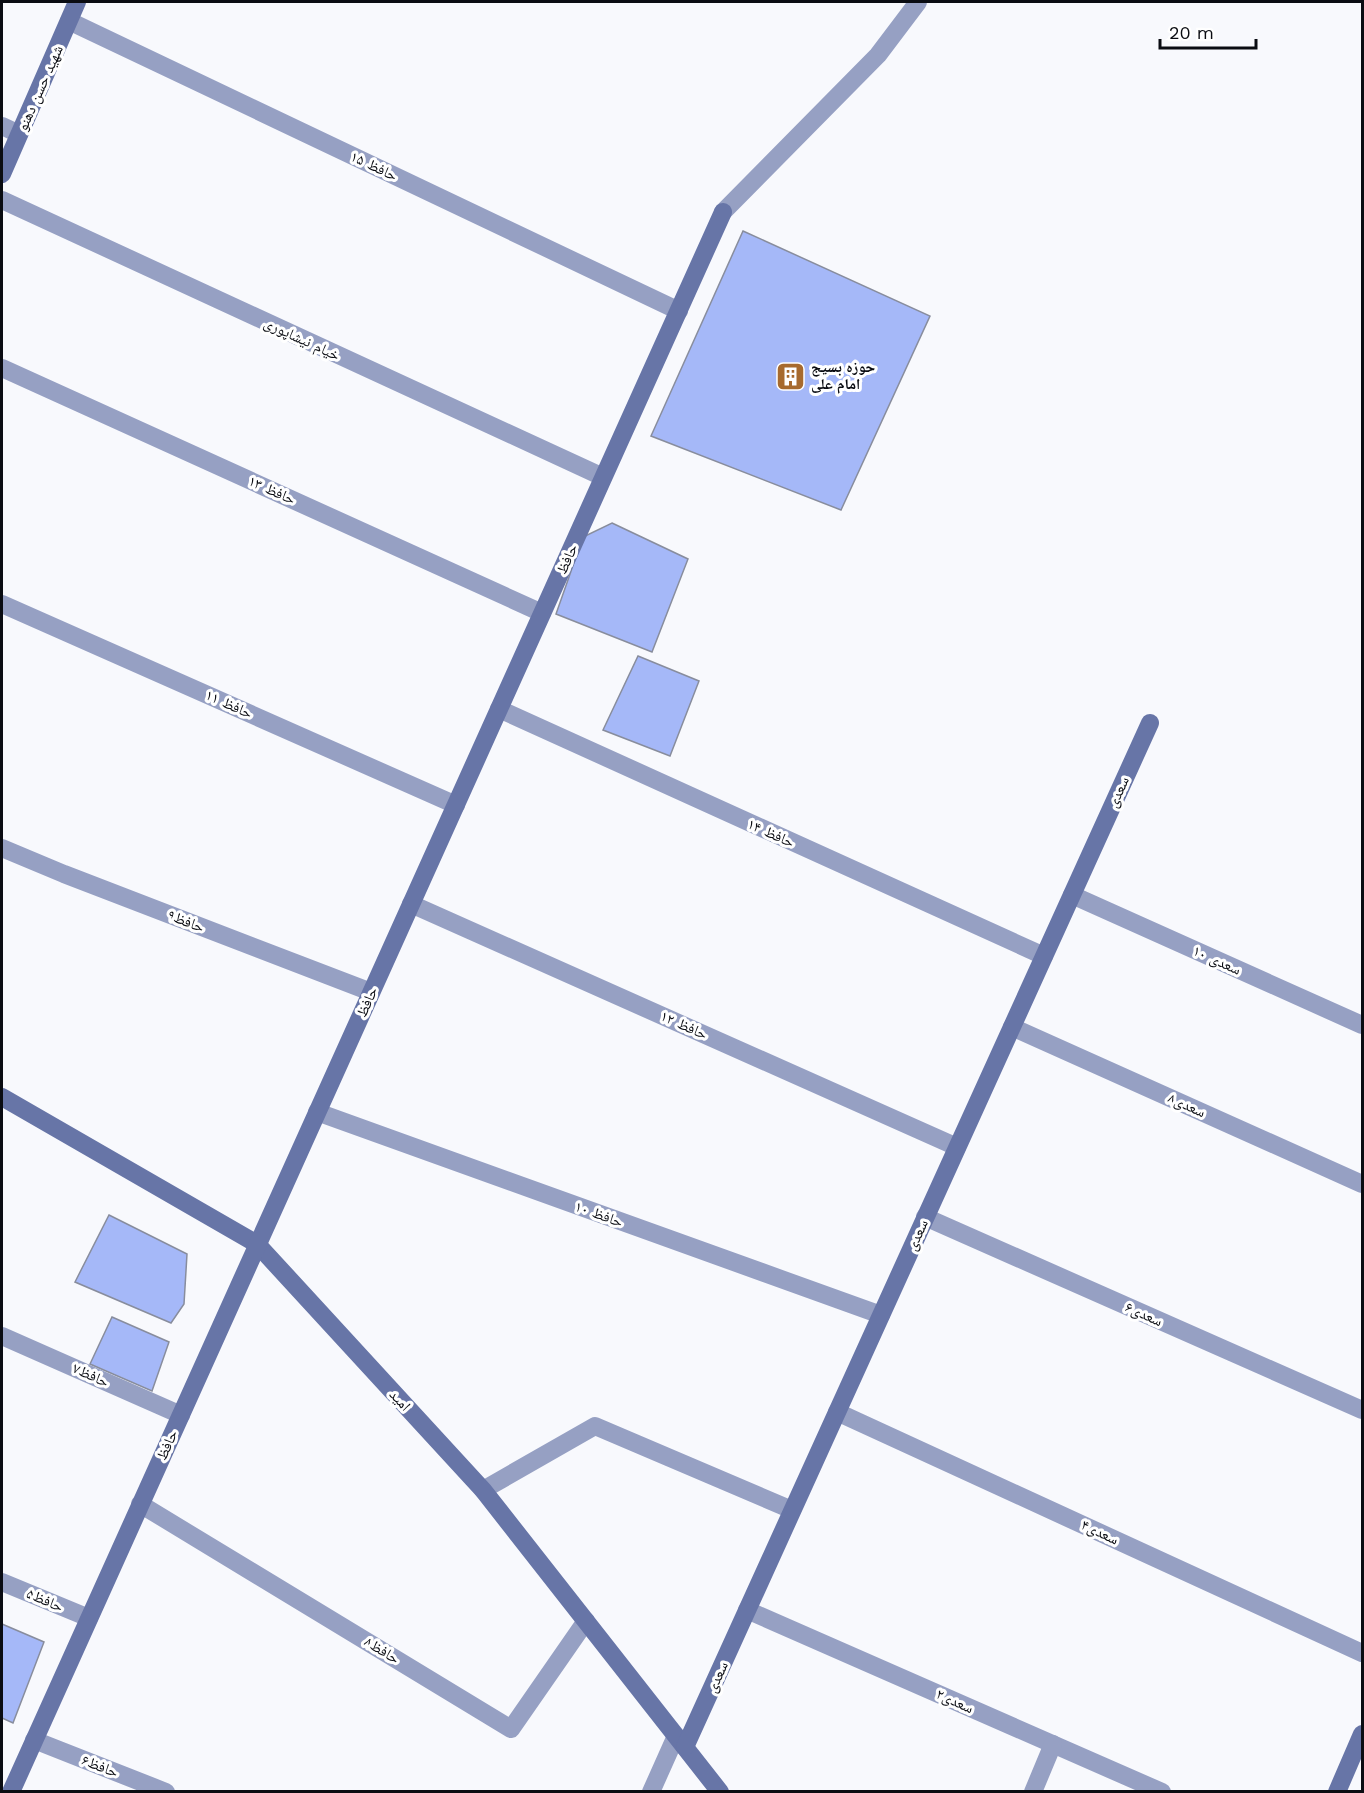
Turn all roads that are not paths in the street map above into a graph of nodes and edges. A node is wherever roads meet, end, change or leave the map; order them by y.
1 (77, 2) edge
2 (918, 2) edge
3 (69, 21) junction
4 (2, 126) edge
5 (20, 134) junction
6 (2, 174) edge
7 (2, 200) edge
8 (678, 311) junction
9 (2, 368) edge
10 (603, 477) junction
11 (2, 604) edge
12 (542, 613) junction
13 (499, 709) junction
14 (1150, 723) dead end
15 (456, 805) junction
16 (2, 848) edge
17 (1072, 896) junction
18 (411, 904) junction
19 (1044, 956) junction
20 (371, 992) junction
21 (1362, 1025) edge
22 (1012, 1027) junction
23 (2, 1096) edge
24 (317, 1112) junction
25 (957, 1147) junction
26 (1362, 1184) edge
27 (925, 1217) junction
28 (257, 1244) junction
29 (881, 1315) junction
30 (2, 1336) edge
31 (1362, 1410) edge
32 (837, 1412) junction
33 (181, 1415) junction
34 (483, 1491) junction
35 (140, 1504) junction
36 (792, 1510) junction
37 (2, 1582) edge
38 (747, 1610) junction
39 (89, 1618) junction
40 (586, 1621) junction
41 (1362, 1653) edge
42 (1362, 1734) edge
43 (34, 1740) junction
44 (680, 1741) junction
45 (1053, 1744) junction
46 (11, 1791) edge
47 (166, 1791) edge
48 (651, 1791) edge
49 (720, 1791) edge
50 (1033, 1791) edge
51 (1162, 1791) edge
52 (1337, 1791) edge

1 - 3 street, شهید حسن دهنو
2 - 8 street, حافظ
3 - 5 street, شهید حسن دهنو
3 - 8 street, حافظ ۱۵
4 - 5 street
5 - 6 street, شهید حسن دهنو
7 - 10 street, خیام نیشاپوری
8 - 10 street, حافظ
9 - 12 street, حافظ ۱۳
10 - 12 street, حافظ
11 - 15 street, حافظ ۱۱
12 - 13 street, حافظ
13 - 15 street, حافظ
13 - 19 street, حافظ ۱۴
14 - 17 street, سعدی
15 - 18 street, حافظ
16 - 20 street, حافظ۹
17 - 19 street, سعدی
17 - 21 street, سعدی ۱۰
18 - 20 street, حافظ
18 - 25 street, حافظ ۱۲
19 - 22 street, سعدی
20 - 24 street, حافظ
22 - 25 street, سعدی
22 - 26 street, سعدی۸
23 - 28 street, امید
24 - 28 street, حافظ
24 - 29 street, حافظ ۱۰
25 - 27 street, سعدی
27 - 29 street, سعدی
27 - 31 street, سعدی۶
28 - 33 street, حافظ
28 - 34 street, امید
29 - 32 street, سعدی
30 - 33 street, حافظ۷
32 - 36 street, سعدی
32 - 41 street, سعدی۴
33 - 35 street, حافظ
34 - 36 street
34 - 40 street, امید
35 - 39 street, حافظ
35 - 40 street, حافظ۸
36 - 38 street, سعدی
37 - 39 street, حافظ۵
38 - 44 street, سعدی
38 - 45 street, سعدی۲
39 - 43 street, حافظ
40 - 44 street, امید
42 - 52 street
43 - 46 street, حافظ
43 - 47 street, حافظ۶
44 - 48 street
44 - 49 street, امید
45 - 50 street
45 - 51 street, سعدی۲

